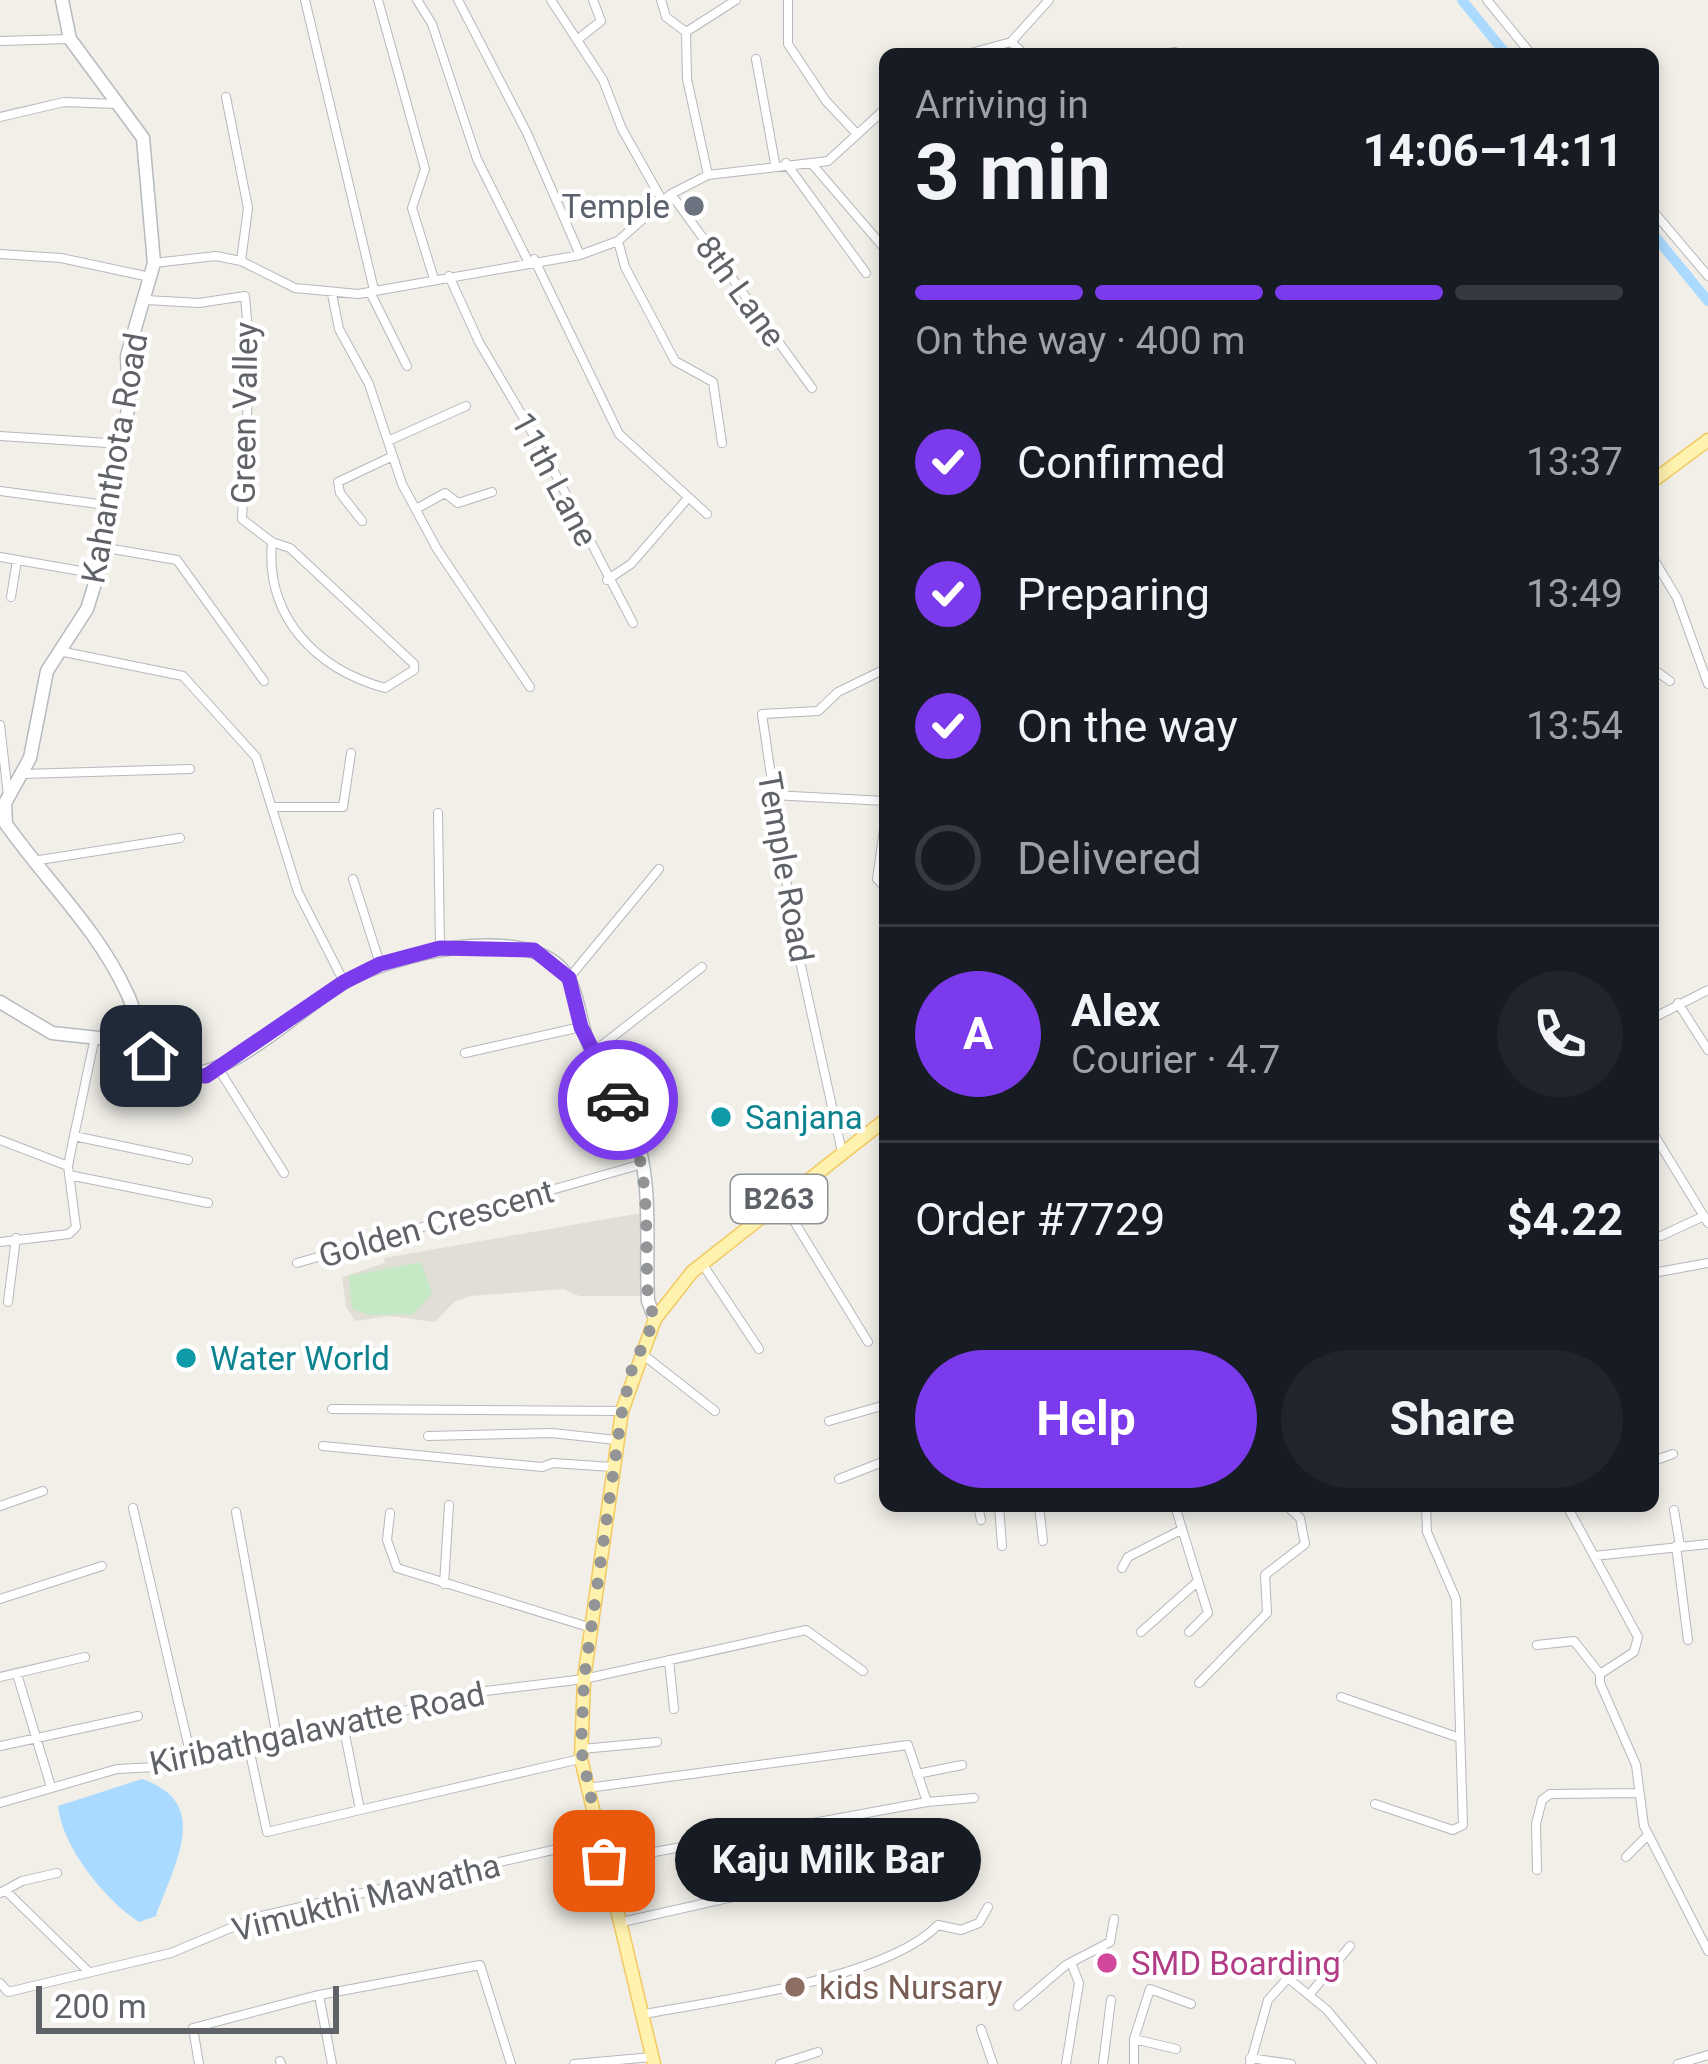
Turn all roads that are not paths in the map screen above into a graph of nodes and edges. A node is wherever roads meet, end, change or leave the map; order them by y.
1 (62, 0) edge
2 (305, 0) edge
3 (377, 0) edge
4 (417, 0) edge
5 (458, 0) edge
6 (551, 0) edge
7 (592, 0) edge
8 (661, 0) edge
9 (1049, 0) edge
10 (1487, 0) edge
11 (733, 1) edge
12 (790, 1) edge
13 (686, 32) junction
14 (70, 39) junction
15 (0, 40) edge
16 (577, 40) junction
17 (1011, 42) junction
18 (989, 48) edge
19 (1018, 48) edge
20 (1526, 48) edge
21 (756, 59) dead end
22 (226, 97) dead end
23 (120, 104) junction
24 (879, 115) edge
25 (0, 117) edge
26 (856, 133) junction
27 (781, 162) junction
28 (812, 164) junction
29 (707, 175) junction
30 (666, 197) junction
31 (1659, 218) edge
32 (618, 241) junction
33 (879, 242) edge
34 (0, 254) edge
35 (580, 255) junction
36 (531, 260) junction
37 (241, 261) junction
38 (152, 270) junction
39 (866, 273) dead end
40 (448, 276) junction
41 (1708, 276) edge
42 (434, 279) junction
43 (372, 291) junction
44 (332, 294) junction
45 (146, 300) junction
46 (407, 366) dead end
47 (812, 388) dead end
48 (466, 406) dead end
49 (0, 436) edge
50 (1708, 440) edge
51 (388, 441) junction
52 (722, 443) dead end
53 (123, 444) junction
54 (393, 456) junction
55 (1659, 477) edge
56 (0, 491) edge
57 (493, 492) dead end
58 (688, 498) junction
59 (107, 505) junction
60 (416, 509) junction
61 (706, 514) dead end
62 (362, 521) dead end
63 (272, 542) junction
64 (100, 547) junction
65 (0, 557) edge
66 (16, 560) junction
67 (1659, 568) edge
68 (98, 574) junction
69 (607, 580) junction
70 (11, 597) dead end
71 (633, 623) dead end
72 (58, 651) junction
73 (879, 671) edge
74 (1659, 673) edge
75 (264, 681) dead end
76 (1670, 681) dead end
77 (1708, 684) edge
78 (530, 687) dead end
79 (0, 725) edge
80 (351, 753) dead end
81 (190, 769) dead end
82 (23, 774) junction
83 (773, 795) junction
84 (879, 801) edge
85 (3, 805) edge
86 (274, 807) junction
87 (438, 813) dead end
88 (180, 838) dead end
89 (32, 861) junction
90 (659, 869) dead end
91 (352, 880) dead end
92 (440, 948) junction
93 (380, 964) junction
94 (702, 967) dead end
95 (569, 978) junction
96 (344, 982) junction
97 (1708, 991) edge
98 (0, 1001) edge
99 (1678, 1003) junction
100 (1659, 1014) edge
101 (581, 1027) junction
102 (96, 1035) junction
103 (145, 1043) junction
104 (1708, 1050) edge
105 (465, 1053) dead end
106 (592, 1053) junction
107 (218, 1068) junction
108 (879, 1124) edge
109 (74, 1136) junction
110 (0, 1140) edge
111 (1659, 1143) edge
112 (842, 1152) junction
113 (188, 1160) dead end
114 (644, 1163) junction
115 (68, 1171) junction
116 (284, 1173) dead end
117 (780, 1198) junction
118 (208, 1203) dead end
119 (1706, 1220) edge
120 (1661, 1236) dead end
121 (16, 1238) junction
122 (0, 1243) edge
123 (297, 1263) dead end
124 (701, 1263) junction
125 (1708, 1263) edge
126 (1659, 1273) edge
127 (8, 1302) dead end
128 (655, 1319) junction
129 (868, 1342) dead end
130 (759, 1349) dead end
131 (639, 1352) junction
132 (879, 1408) edge
133 (332, 1409) dead end
134 (622, 1411) junction
135 (715, 1412) dead end
136 (829, 1421) dead end
137 (428, 1436) dead end
138 (616, 1440) junction
139 (323, 1446) dead end
140 (1673, 1454) dead end
141 (1659, 1459) edge
142 (879, 1463) edge
143 (612, 1467) junction
144 (839, 1479) dead end
145 (43, 1491) dead end
146 (449, 1505) dead end
147 (0, 1506) edge
148 (133, 1508) dead end
149 (1674, 1510) dead end
150 (236, 1512) dead end
151 (980, 1512) edge
152 (999, 1512) edge
153 (1040, 1512) edge
154 (1176, 1512) edge
155 (1294, 1512) edge
156 (1426, 1512) edge
157 (1570, 1512) edge
158 (391, 1513) dead end
159 (981, 1520) dead end
160 (1181, 1530) junction
161 (1043, 1541) dead end
162 (1708, 1544) edge
163 (1002, 1546) dead end
164 (1678, 1546) junction
165 (1594, 1556) junction
166 (102, 1566) dead end
167 (1122, 1568) dead end
168 (1196, 1583) junction
169 (444, 1584) junction
170 (0, 1599) edge
171 (592, 1628) junction
172 (1141, 1632) dead end
173 (1190, 1632) dead end
174 (1688, 1640) dead end
175 (1537, 1645) dead end
176 (85, 1657) dead end
177 (669, 1660) junction
178 (863, 1671) dead end
179 (17, 1674) junction
180 (1600, 1674) junction
181 (0, 1677) edge
182 (584, 1679) junction
183 (1199, 1683) dead end
184 (1341, 1697) dead end
185 (674, 1709) dead end
186 (138, 1716) dead end
187 (343, 1724) junction
188 (1457, 1737) junction
189 (35, 1738) junction
190 (657, 1742) dead end
191 (278, 1743) junction
192 (0, 1746) edge
193 (249, 1748) junction
194 (581, 1754) junction
195 (192, 1761) junction
196 (962, 1766) dead end
197 (917, 1774) junction
198 (51, 1787) junction
199 (585, 1788) junction
200 (1638, 1793) junction
201 (974, 1798) dead end
202 (927, 1802) junction
203 (0, 1803) edge
204 (1375, 1804) dead end
205 (360, 1810) junction
206 (1648, 1835) junction
207 (597, 1840) junction
208 (927, 1853) dead end
209 (1626, 1857) dead end
210 (604, 1861) junction
211 (1537, 1870) dead end
212 (57, 1874) dead end
213 (3, 1893) edge
214 (988, 1907) dead end
215 (1114, 1919) dead end
216 (622, 1922) junction
217 (1350, 1946) dead end
218 (1708, 1952) edge
219 (1072, 1965) junction
220 (89, 1972) junction
221 (0, 1982) edge
222 (319, 1995) junction
223 (1309, 1995) junction
224 (1112, 2000) dead end
225 (1191, 2004) dead end
226 (1018, 2006) dead end
227 (644, 2014) junction
228 (981, 2030) dead end
229 (1134, 2039) junction
230 (1176, 2049) dead end
231 (818, 2052) dead end
232 (1708, 2055) edge
233 (653, 2060) edge
234 (1250, 2061) edge
235 (199, 2064) edge
236 (332, 2064) edge
237 (511, 2064) edge
238 (574, 2064) edge
239 (780, 2064) edge
240 (993, 2064) edge
241 (1066, 2064) edge
242 (1103, 2064) edge
243 (1134, 2064) edge
244 (1291, 2064) edge
245 (1372, 2064) edge
246 (1678, 2064) edge

1 - 14 main road, Kahanthota Road
2 - 43 street
3 - 42 street
4 - 36 street
5 - 35 street
6 - 16 street, 8th Lane
7 - 16 street
8 - 13 street
9 - 17 street
10 - 20 street
11 - 13 street
12 - 26 street
13 - 29 street
14 - 15 street
14 - 23 main road, Kahanthota Road
16 - 30 street, 8th Lane
17 - 18 street
17 - 19 street
21 - 27 street
22 - 37 street
23 - 25 street
23 - 38 main road, Kahanthota Road
24 - 26 street
26 - 28 street
27 - 28 street
27 - 29 street
27 - 39 street
28 - 33 street
29 - 30 street
30 - 32 street
30 - 47 street, 8th Lane
31 - 41 street
32 - 35 street
32 - 52 street
34 - 38 street
35 - 36 street
36 - 40 street
36 - 58 street
37 - 38 street
37 - 44 street
38 - 45 main road, Kahanthota Road
40 - 42 street
40 - 69 street, 11th Lane
42 - 43 street
43 - 44 street
43 - 46 street
44 - 51 street
45 - 53 main road, Kahanthota Road
45 - 63 street, Green Valley
48 - 51 street
49 - 53 street
50 - 55 main road
51 - 54 street
53 - 59 main road, Kahanthota Road
54 - 60 street
54 - 62 street
56 - 59 street
57 - 60 street
58 - 61 street
58 - 69 street, 11th Lane
59 - 64 main road, Kahanthota Road
60 - 78 street
63 - 63 street, Green Valley
64 - 68 main road, Kahanthota Road
64 - 75 street
65 - 66 street
66 - 68 street
66 - 70 street
67 - 77 street
68 - 72 main road, Kahanthota Road
69 - 71 street
72 - 82 main road, Kahanthota Road
72 - 86 street
73 - 83 street, Temple Road
74 - 76 street
79 - 85 street
80 - 86 street
81 - 82 street
82 - 85 main road, Kahanthota Road
83 - 84 street
83 - 112 street, Temple Road
85 - 89 main road
86 - 96 street
87 - 92 street
88 - 89 street
89 - 103 main road
90 - 95 street
91 - 93 street
92 - 93 main road
92 - 95 main road
93 - 96 main road
94 - 106 street
95 - 101 main road
96 - 107 main road
97 - 99 street
98 - 102 main road
99 - 100 street
99 - 104 street
101 - 105 street
101 - 106 main road
102 - 103 main road
102 - 109 street
103 - 107 main road
106 - 114 main road
107 - 116 street
108 - 112 main road, B263
109 - 113 street
109 - 115 street
110 - 115 street
111 - 119 street
112 - 117 main road, B263
114 - 123 street, Golden Crescent
114 - 128 main road
115 - 118 street
115 - 121 street
117 - 124 main road, B263
117 - 129 street
119 - 120 street
121 - 122 street
121 - 127 street
124 - 128 main road, B263
124 - 130 street
125 - 126 street
128 - 131 main road, B263
131 - 134 main road, B263
131 - 135 street
132 - 136 street
133 - 134 street
134 - 138 main road, B263
137 - 138 street
138 - 143 main road, B263
139 - 143 street
140 - 141 street
142 - 144 street
143 - 171 main road, B263
145 - 147 street
146 - 169 street
148 - 195 street
149 - 164 street
150 - 191 street
151 - 159 street
152 - 163 street
153 - 161 street
154 - 160 street
155 - 183 street
156 - 188 street
157 - 165 street
158 - 169 street
160 - 167 street
160 - 168 street
162 - 164 street
164 - 165 street
164 - 174 street
165 - 180 street
166 - 170 street
168 - 172 street
168 - 173 street
169 - 171 street
171 - 182 main road, B263
175 - 180 street
176 - 179 street
177 - 178 street, Kiribathgalawatte Road
177 - 182 street, Kiribathgalawatte Road
177 - 185 street
179 - 181 street
179 - 189 street
180 - 200 street
182 - 187 street, Kiribathgalawatte Road
182 - 194 main road, B263
184 - 188 street
186 - 189 street
187 - 191 street, Kiribathgalawatte Road
187 - 205 street
188 - 204 street
189 - 192 street
189 - 198 street
190 - 194 street
191 - 193 street, Kiribathgalawatte Road
193 - 195 street, Kiribathgalawatte Road
193 - 205 street
194 - 199 main road, B263
194 - 205 street
195 - 198 street, Kiribathgalawatte Road
196 - 197 street
197 - 199 street
197 - 202 street
198 - 203 street, Kiribathgalawatte Road
199 - 207 main road, B263
200 - 206 street
200 - 211 street
201 - 202 street
202 - 210 street
206 - 209 street
206 - 218 street
207 - 210 main road, B263
207 - 220 street, Vimukthi Mawatha
208 - 216 street
210 - 216 main road, B263
212 - 213 street
213 - 220 street
214 - 227 street
215 - 219 street
216 - 227 main road, B263
217 - 223 street
219 - 226 street
219 - 241 street
220 - 221 street, Vimukthi Mawatha
222 - 235 street
222 - 236 street
222 - 237 street
223 - 234 street
223 - 245 street
224 - 242 street
225 - 229 street
227 - 233 main road, B263
228 - 240 street
229 - 230 street
229 - 243 street
231 - 239 street
232 - 246 street
233 - 238 street
234 - 244 street

